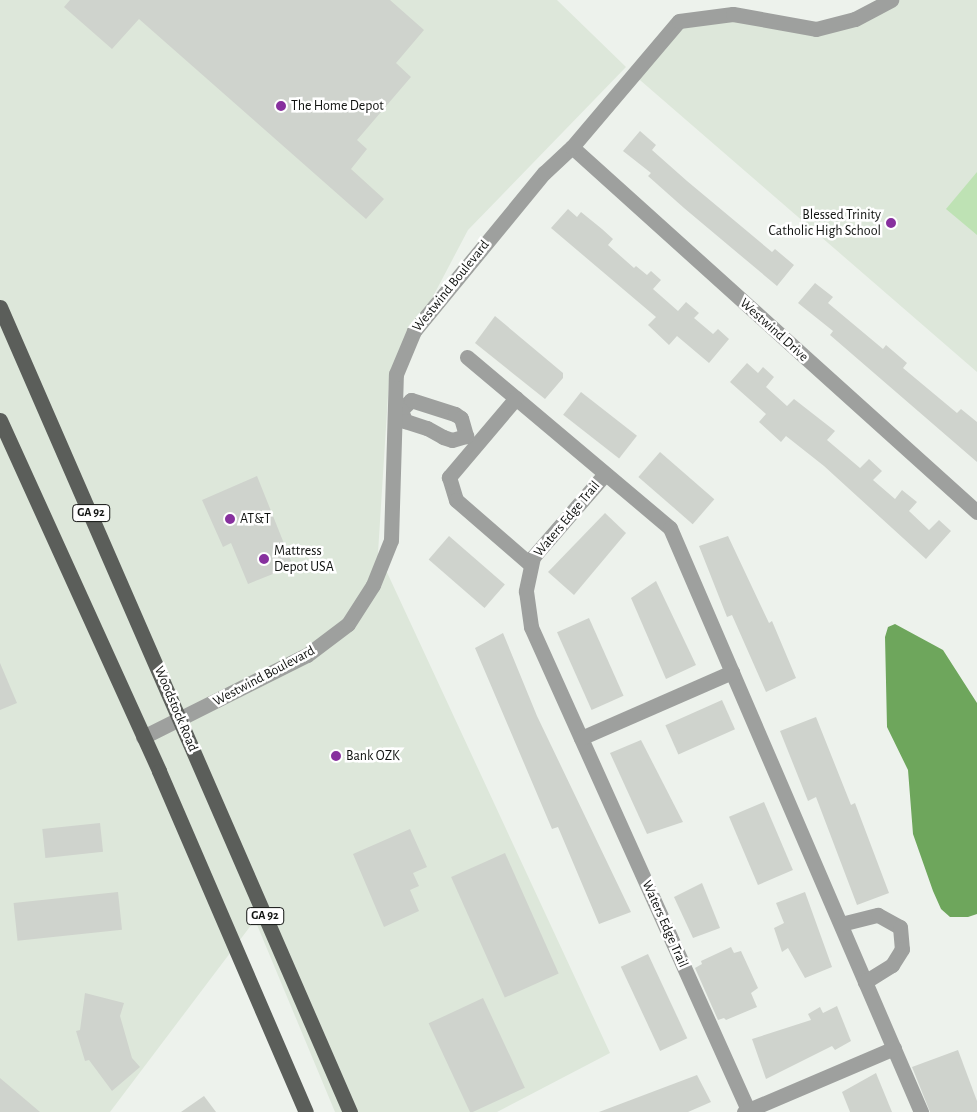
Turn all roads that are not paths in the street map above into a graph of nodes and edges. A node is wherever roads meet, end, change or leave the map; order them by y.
1 (891, 0) edge
2 (572, 147) junction
3 (0, 307) edge
4 (467, 357) dead end
5 (516, 398) junction
6 (435, 406) junction
7 (397, 409) junction
8 (0, 420) edge
9 (427, 428) junction
10 (472, 440) junction
11 (605, 474) junction
12 (977, 512) edge
13 (531, 565) junction
14 (732, 672) junction
15 (181, 719) junction
16 (143, 737) junction
17 (581, 738) junction
18 (841, 924) junction
19 (865, 982) junction
20 (894, 1048) junction
21 (747, 1111) edge
22 (306, 1112) edge
23 (350, 1112) edge
24 (921, 1112) edge

1 - 2 street, Westwind Boulevard
2 - 7 street, Westwind Boulevard
2 - 12 street, Westwind Drive
3 - 15 main road, Woodstock Road / GA 92
4 - 5 street, Waters Edge Trail
5 - 10 street, Waters Edge Trail
5 - 11 street, Waters Edge Trail
6 - 7 street
6 - 9 street
6 - 10 street
7 - 9 street
7 - 15 street, Westwind Boulevard
8 - 16 main road, GA 92
9 - 10 street
10 - 13 street, Waters Edge Trail
11 - 13 street, Waters Edge Trail
11 - 14 street, Waters Edge Trail
13 - 17 street, Waters Edge Trail
14 - 17 street
14 - 18 street, Waters Edge Trail
15 - 16 street, Westwind Boulevard
15 - 23 main road, Woodstock Road / GA 92
16 - 22 main road, GA 92
17 - 21 street, Waters Edge Trail
18 - 19 street, Waters Edge Trail
18 - 19 street
19 - 20 street, Waters Edge Trail
20 - 21 street, Waters Edge Trail
20 - 24 street, Waters Edge Trail

